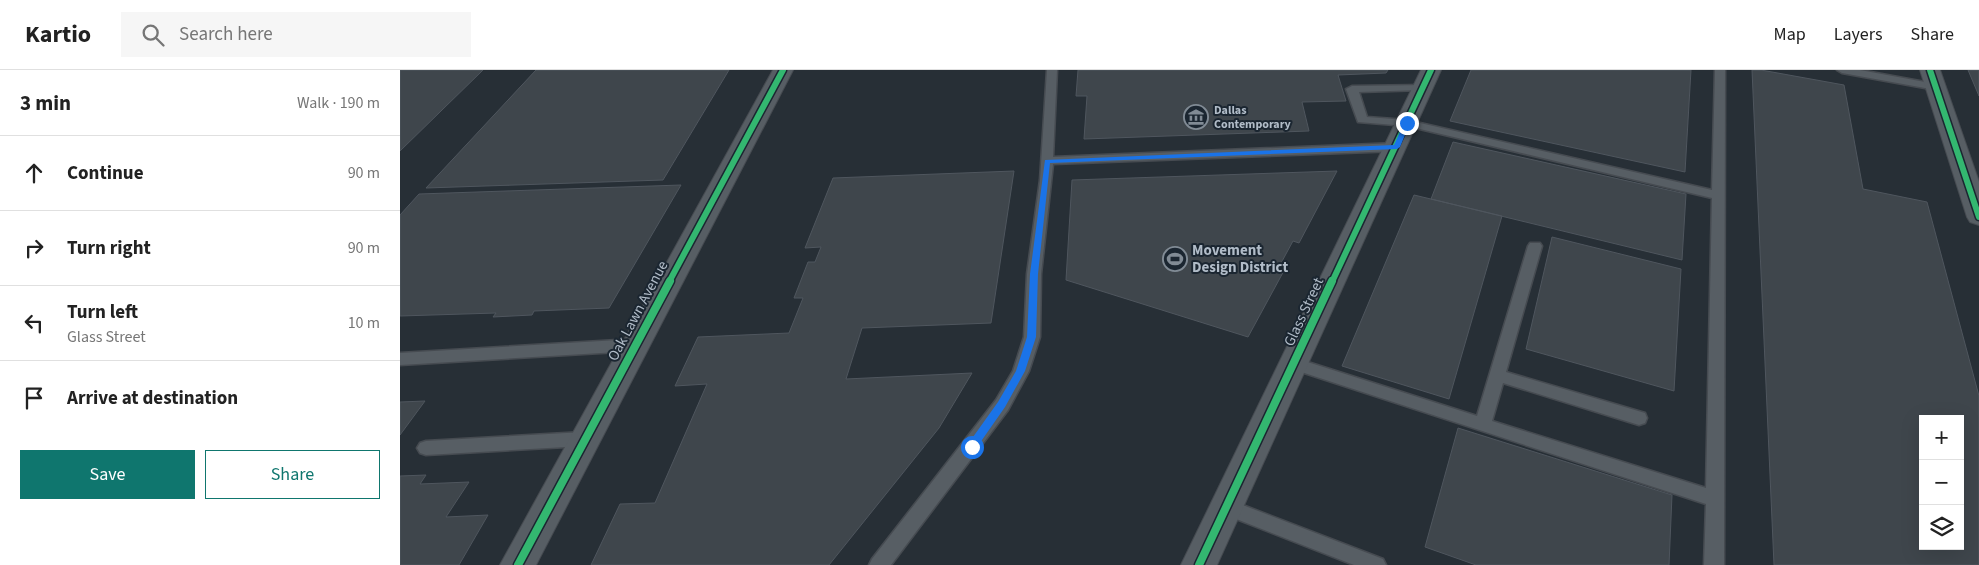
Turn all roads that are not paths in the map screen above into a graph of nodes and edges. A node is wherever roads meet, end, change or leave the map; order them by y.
1 (783, 70) edge
2 (1052, 70) edge
3 (1720, 70) edge
4 (1842, 70) edge
5 (1933, 78) edge
6 (1427, 79) edge
7 (1402, 135) junction
8 (1047, 161) junction
9 (1718, 195) junction
10 (1979, 216) edge
11 (1534, 246) dead end
12 (635, 345) junction
13 (400, 359) edge
14 (1295, 364) junction
15 (1497, 375) junction
16 (1639, 418) dead end
17 (1483, 423) junction
18 (584, 439) junction
19 (426, 448) dead end
20 (1715, 499) junction
21 (1227, 507) junction
22 (518, 565) edge
23 (879, 565) edge
24 (1199, 565) edge
25 (1376, 565) edge
26 (1714, 565) edge

1 - 12 street, Oak Lawn Avenue
2 - 8 lane
3 - 9 lane
4 - 5 lane
5 - 10 street
6 - 7 street, Glass Street
6 - 7 lane
7 - 8 lane
7 - 9 lane
7 - 14 street, Glass Street
8 - 23 lane
9 - 20 lane
11 - 15 lane
12 - 13 lane
12 - 18 street, Oak Lawn Avenue
14 - 17 lane
14 - 21 street, Glass Street
15 - 16 lane
15 - 17 lane
17 - 20 lane
18 - 19 lane
18 - 22 street, Oak Lawn Avenue
20 - 26 lane
21 - 24 street, Glass Street
21 - 25 lane

